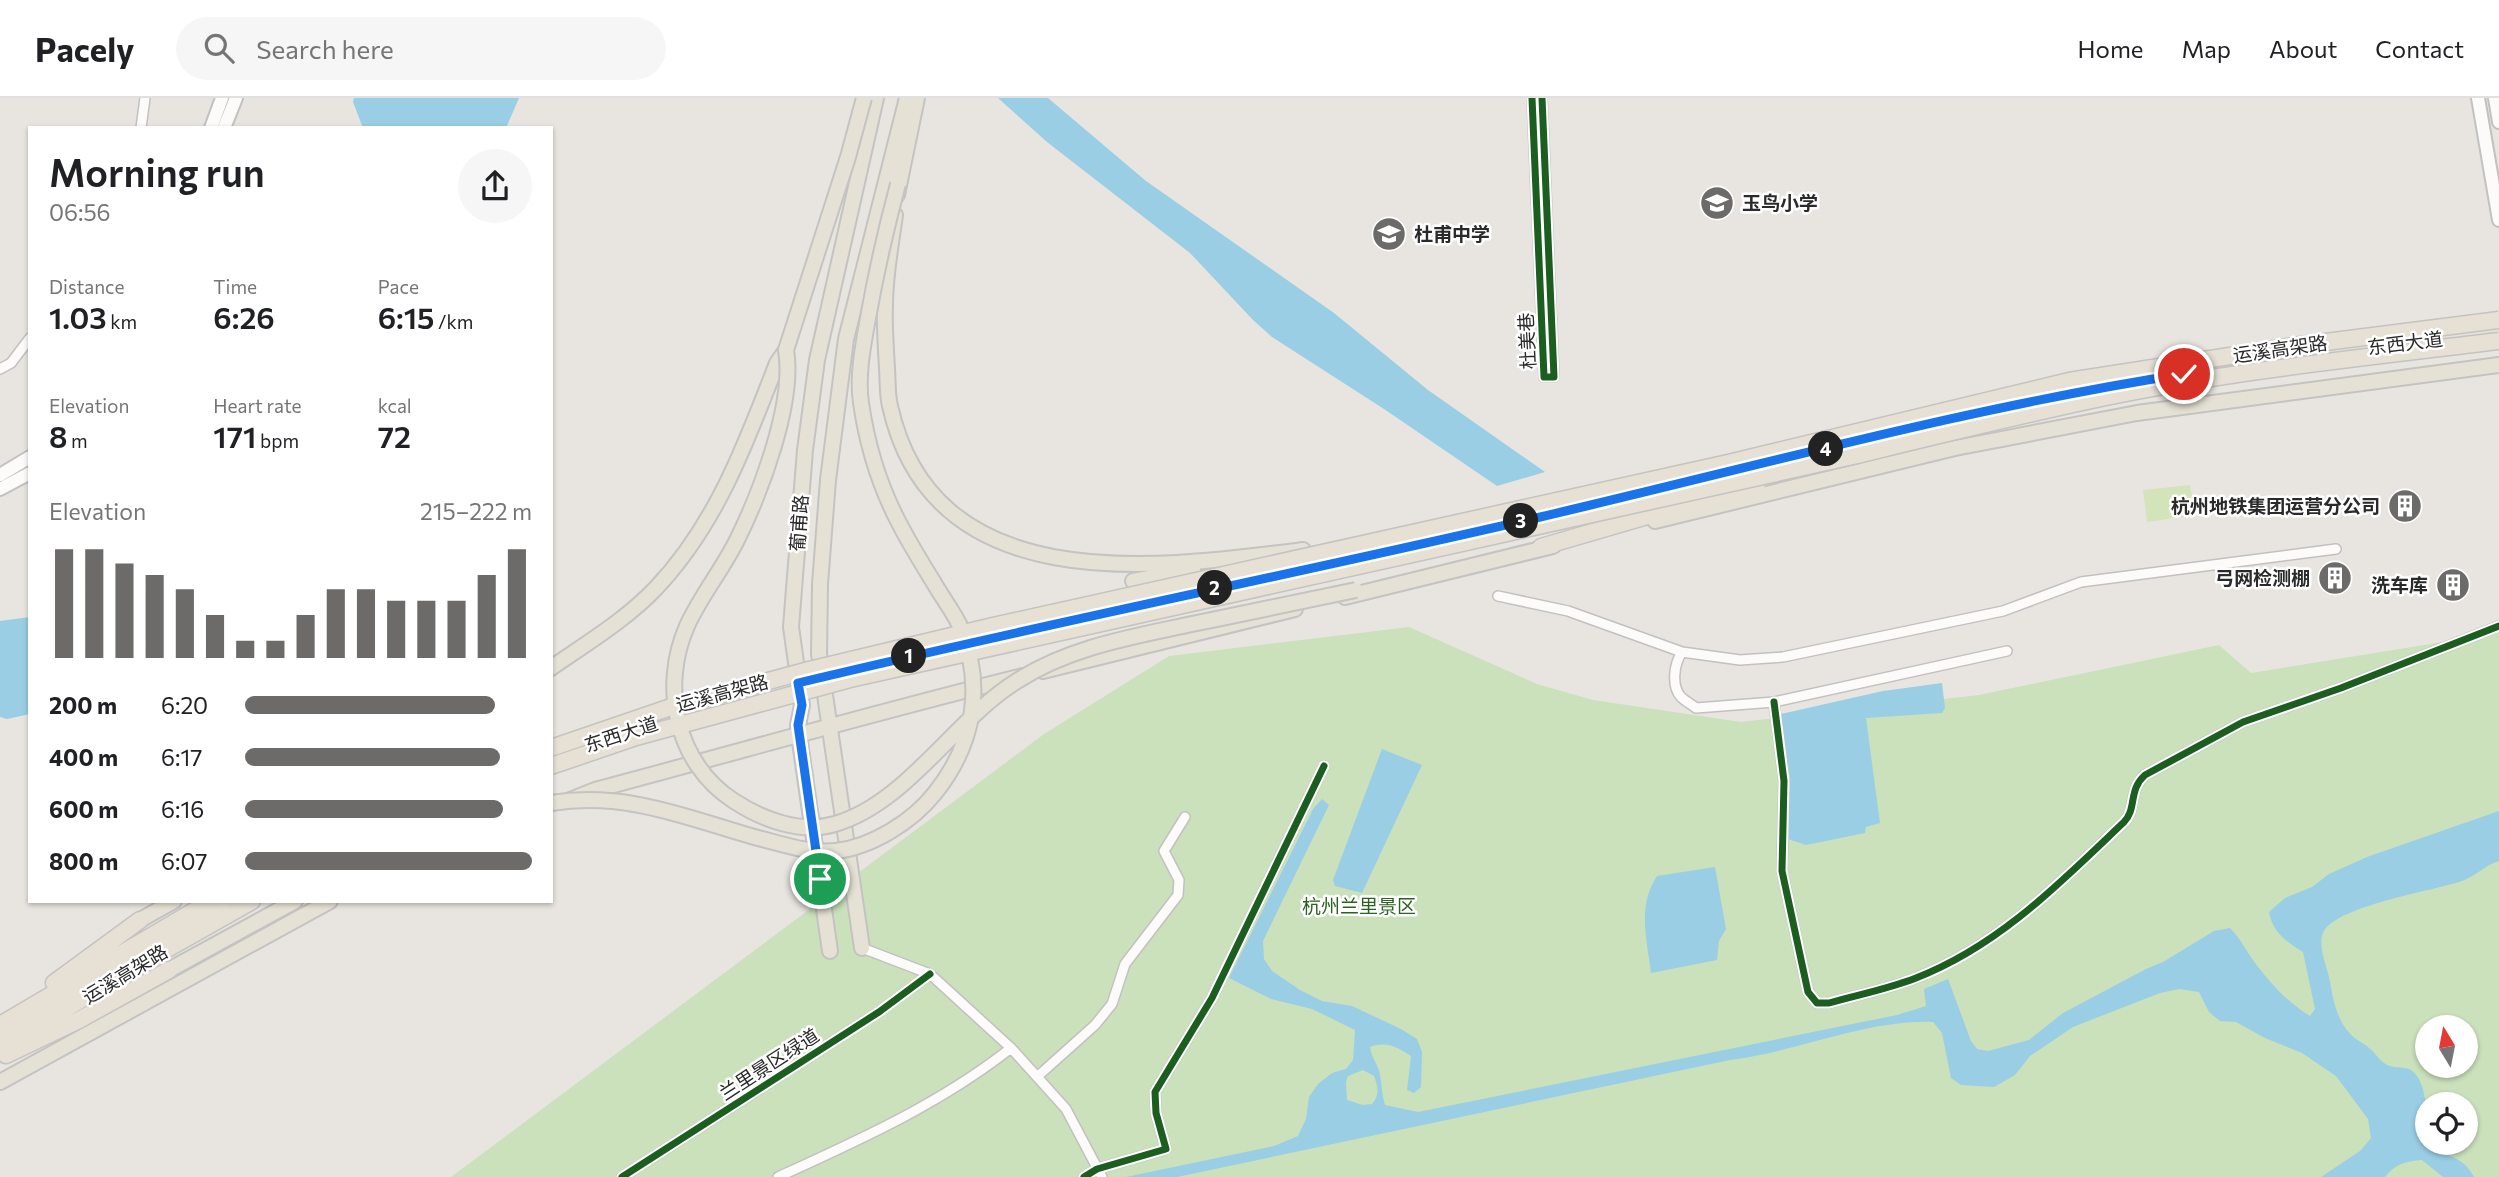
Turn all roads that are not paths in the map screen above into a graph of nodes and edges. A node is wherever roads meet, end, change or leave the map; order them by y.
1 (145, 98) edge
2 (222, 98) edge
3 (236, 98) edge
4 (864, 98) edge
5 (876, 98) edge
6 (907, 98) edge
7 (917, 98) edge
8 (1532, 98) edge
9 (1542, 98) edge
10 (2478, 98) edge
11 (2495, 98) edge
12 (2499, 122) edge
13 (141, 126) edge
14 (212, 126) edge
15 (225, 126) edge
16 (898, 184) junction
17 (2499, 220) edge
18 (2499, 320) edge
19 (2499, 331) edge
20 (28, 341) edge
21 (2499, 341) edge
22 (786, 350) junction
23 (2499, 366) edge
24 (0, 369) edge
25 (1847, 435) junction
26 (1853, 456) junction
27 (28, 458) edge
28 (28, 474) edge
29 (0, 475) edge
30 (0, 489) edge
31 (1527, 503) joint
32 (1541, 547) joint
33 (2336, 549) dead end
34 (1303, 550) junction
35 (1133, 581) dead end
36 (1498, 596) dead end
37 (2499, 626) edge
38 (2007, 651) dead end
39 (1682, 652) junction
40 (553, 667) edge
41 (822, 677) junction
42 (798, 683) junction
43 (1773, 702) junction
44 (830, 727) junction
45 (799, 735) junction
46 (553, 747) edge
47 (553, 757) edge
48 (553, 765) edge
49 (1324, 766) dead end
50 (553, 805) edge
51 (553, 806) edge
52 (1185, 817) dead end
53 (170, 903) edge
54 (208, 903) edge
55 (232, 903) edge
56 (248, 903) edge
57 (291, 903) edge
58 (326, 903) edge
59 (140, 920) joint
60 (862, 948) joint
61 (830, 951) dead end
62 (169, 970) joint
63 (930, 974) junction
64 (0, 1023) edge
65 (0, 1037) edge
66 (0, 1048) edge
67 (1011, 1048) junction
68 (0, 1057) edge
69 (1038, 1076) junction
70 (0, 1082) edge
71 (1100, 1173) edge
72 (622, 1177) edge
73 (778, 1177) edge
74 (1084, 1177) edge

1 - 13 street
2 - 14 street
3 - 15 street
4 - 22 main road, bridge
5 - 42 main road, 葡甫路
6 - 41 main road, 葡甫路
7 - 16 main road
8 - 9 street, 杜美巷
10 - 17 street
11 - 12 street
16 - 34 main road, bridge
16 - 51 main road, bridge
18 - 25 highway, 运溪高架路, bridge
19 - 41 main road, 东西大道
20 - 24 street
21 - 26 highway, 运溪高架路, bridge
22 - 32 main road, bridge
22 - 40 main road
23 - 44 main road
25 - 31 highway, bridge
25 - 46 highway, 运溪高架路, bridge
26 - 32 highway, bridge
26 - 48 highway, 运溪高架路, bridge
27 - 29 street
28 - 30 street
31 - 34 main road, bridge
33 - 39 street
34 - 35 main road
36 - 39 street
37 - 43 street
38 - 43 street
39 - 43 street
41 - 42 main road, 东西大道
41 - 44 main road, 葡甫路
42 - 45 main road, 葡甫路
42 - 47 main road, 东西大道
44 - 45 main road
44 - 60 main road, 葡甫路
45 - 50 main road
45 - 61 main road, 葡甫路
49 - 71 street
52 - 69 street
53 - 59 main road
54 - 64 highway, 运溪高架路
55 - 65 main road
56 - 66 highway, 运溪高架路
57 - 62 main road
58 - 70 main road
59 - 64 highway
60 - 63 street
62 - 68 highway
63 - 67 street
63 - 72 street, 兰里景区绿道
67 - 69 street
67 - 73 street
69 - 71 street
71 - 74 street

